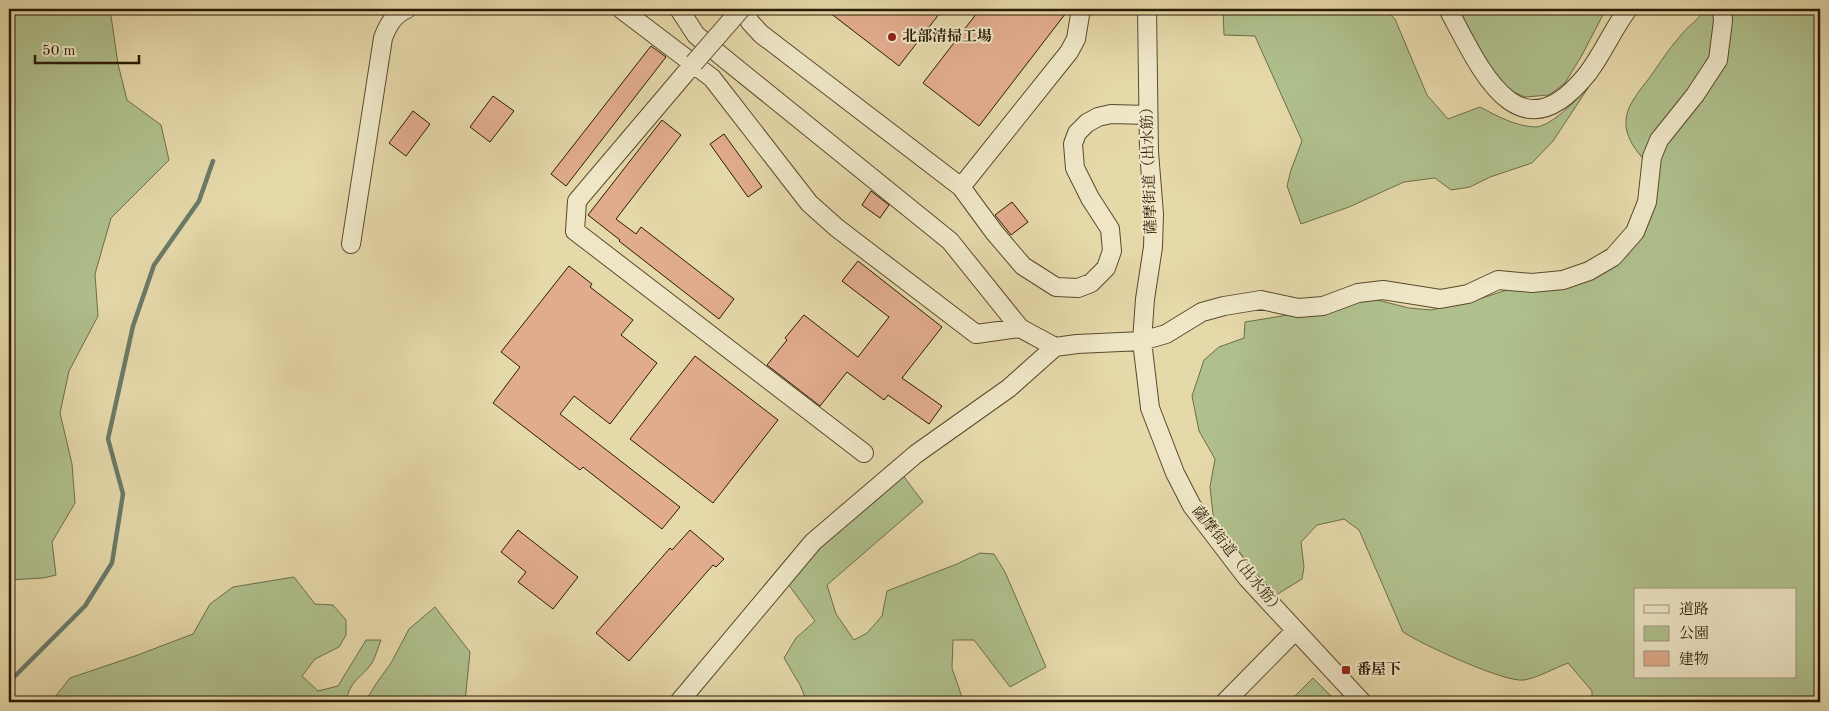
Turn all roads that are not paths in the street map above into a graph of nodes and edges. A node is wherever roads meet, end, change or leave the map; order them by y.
1 (408, 9) edge
2 (621, 9) edge
3 (680, 9) edge
4 (742, 9) edge
5 (1081, 9) edge
6 (1147, 9) edge
7 (1448, 9) edge
8 (1628, 9) edge
9 (1722, 9) edge
10 (694, 64) junction
11 (1148, 115) junction
12 (961, 187) junction
13 (351, 244) dead end
14 (1020, 328) junction
15 (1142, 341) junction
16 (1054, 347) junction
17 (864, 454) dead end
18 (1295, 631) junction
19 (680, 702) edge
20 (1225, 702) edge
21 (1362, 702) edge

1 - 13 street
2 - 10 street
3 - 14 street
4 - 10 street, bridge
4 - 12 street
5 - 12 street
6 - 11 street, 薩摩街道（出水筋）
7 - 8 street
9 - 15 street
10 - 14 street
10 - 17 street
11 - 12 street
11 - 15 street, 薩摩街道（出水筋）
14 - 16 street
15 - 16 street
15 - 18 street, 薩摩街道（出水筋）
16 - 19 street
18 - 20 street
18 - 21 street, 薩摩街道（出水筋）

